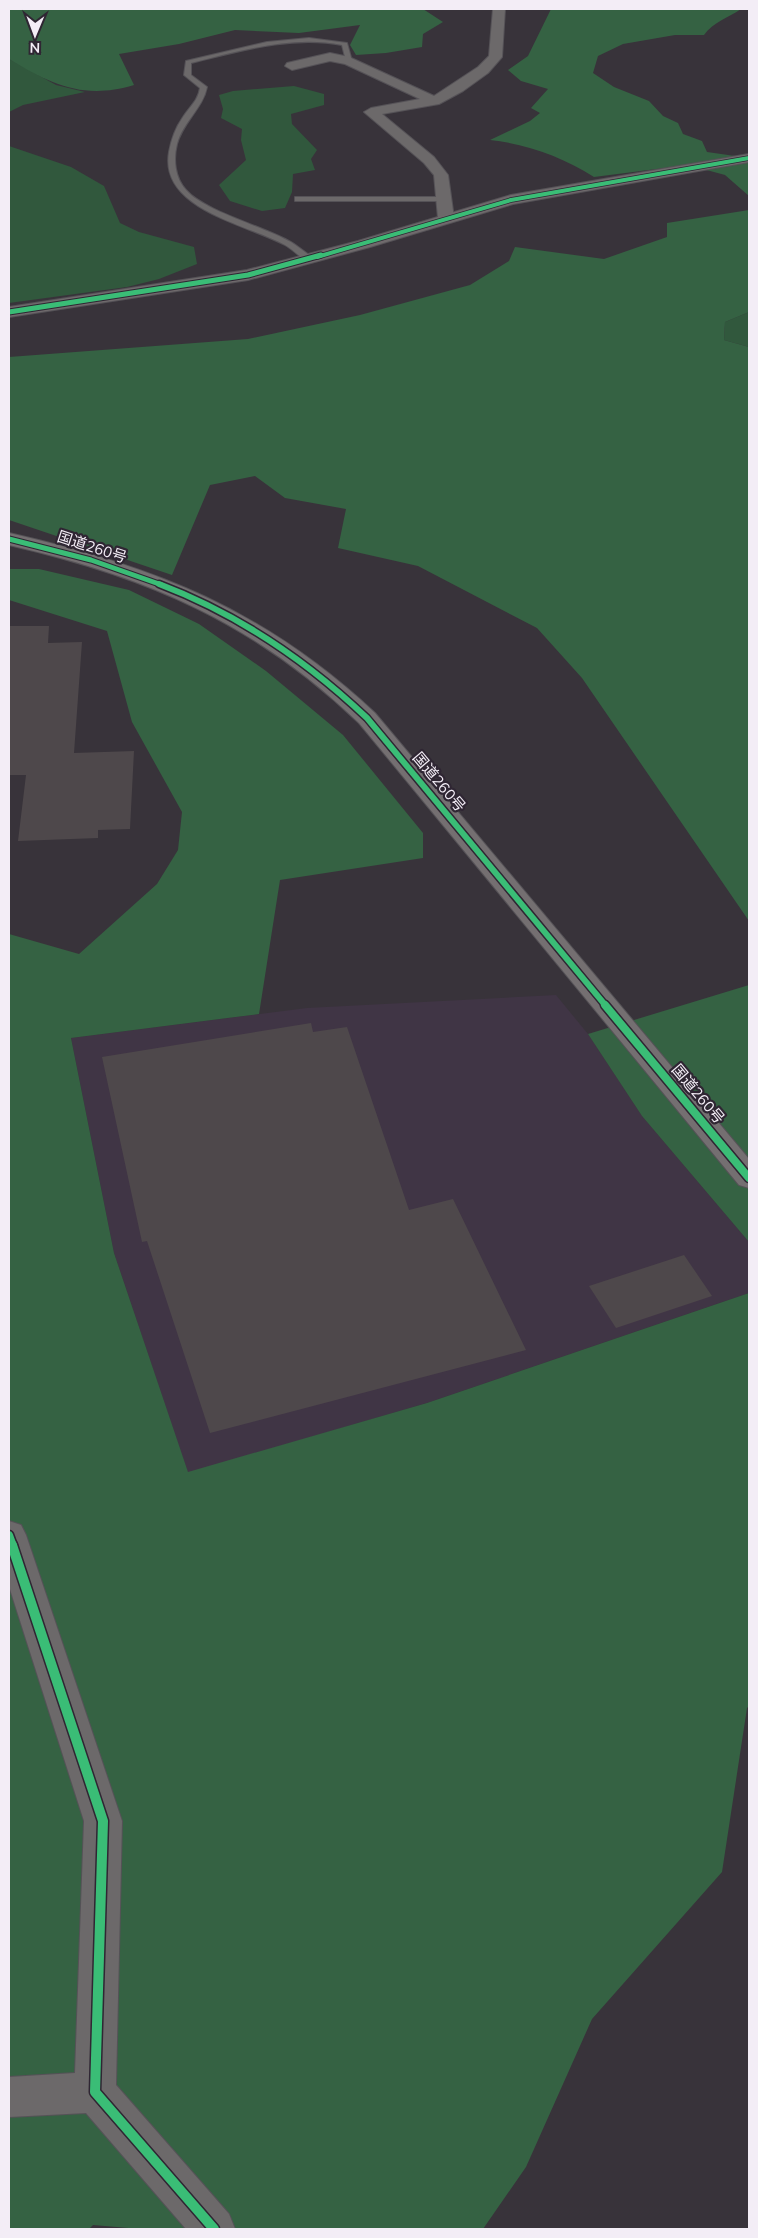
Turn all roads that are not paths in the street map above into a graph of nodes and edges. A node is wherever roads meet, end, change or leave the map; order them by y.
1 (499, 9) edge
2 (349, 61) junction
3 (292, 66) dead end
4 (434, 101) junction
5 (749, 158) edge
6 (444, 198) junction
7 (298, 199) dead end
8 (446, 218) junction
9 (310, 260) junction
10 (9, 312) edge
11 (9, 539) edge
12 (749, 1178) edge
13 (9, 1535) edge
14 (95, 2092) junction
15 (9, 2096) edge
16 (214, 2229) edge

1 - 4 street
2 - 3 street
2 - 4 street
2 - 9 lane
4 - 6 street
5 - 8 street
6 - 7 lane
6 - 8 street
8 - 9 street
9 - 10 street
11 - 12 highway, 国道260号
13 - 14 street
14 - 15 street
14 - 16 street

